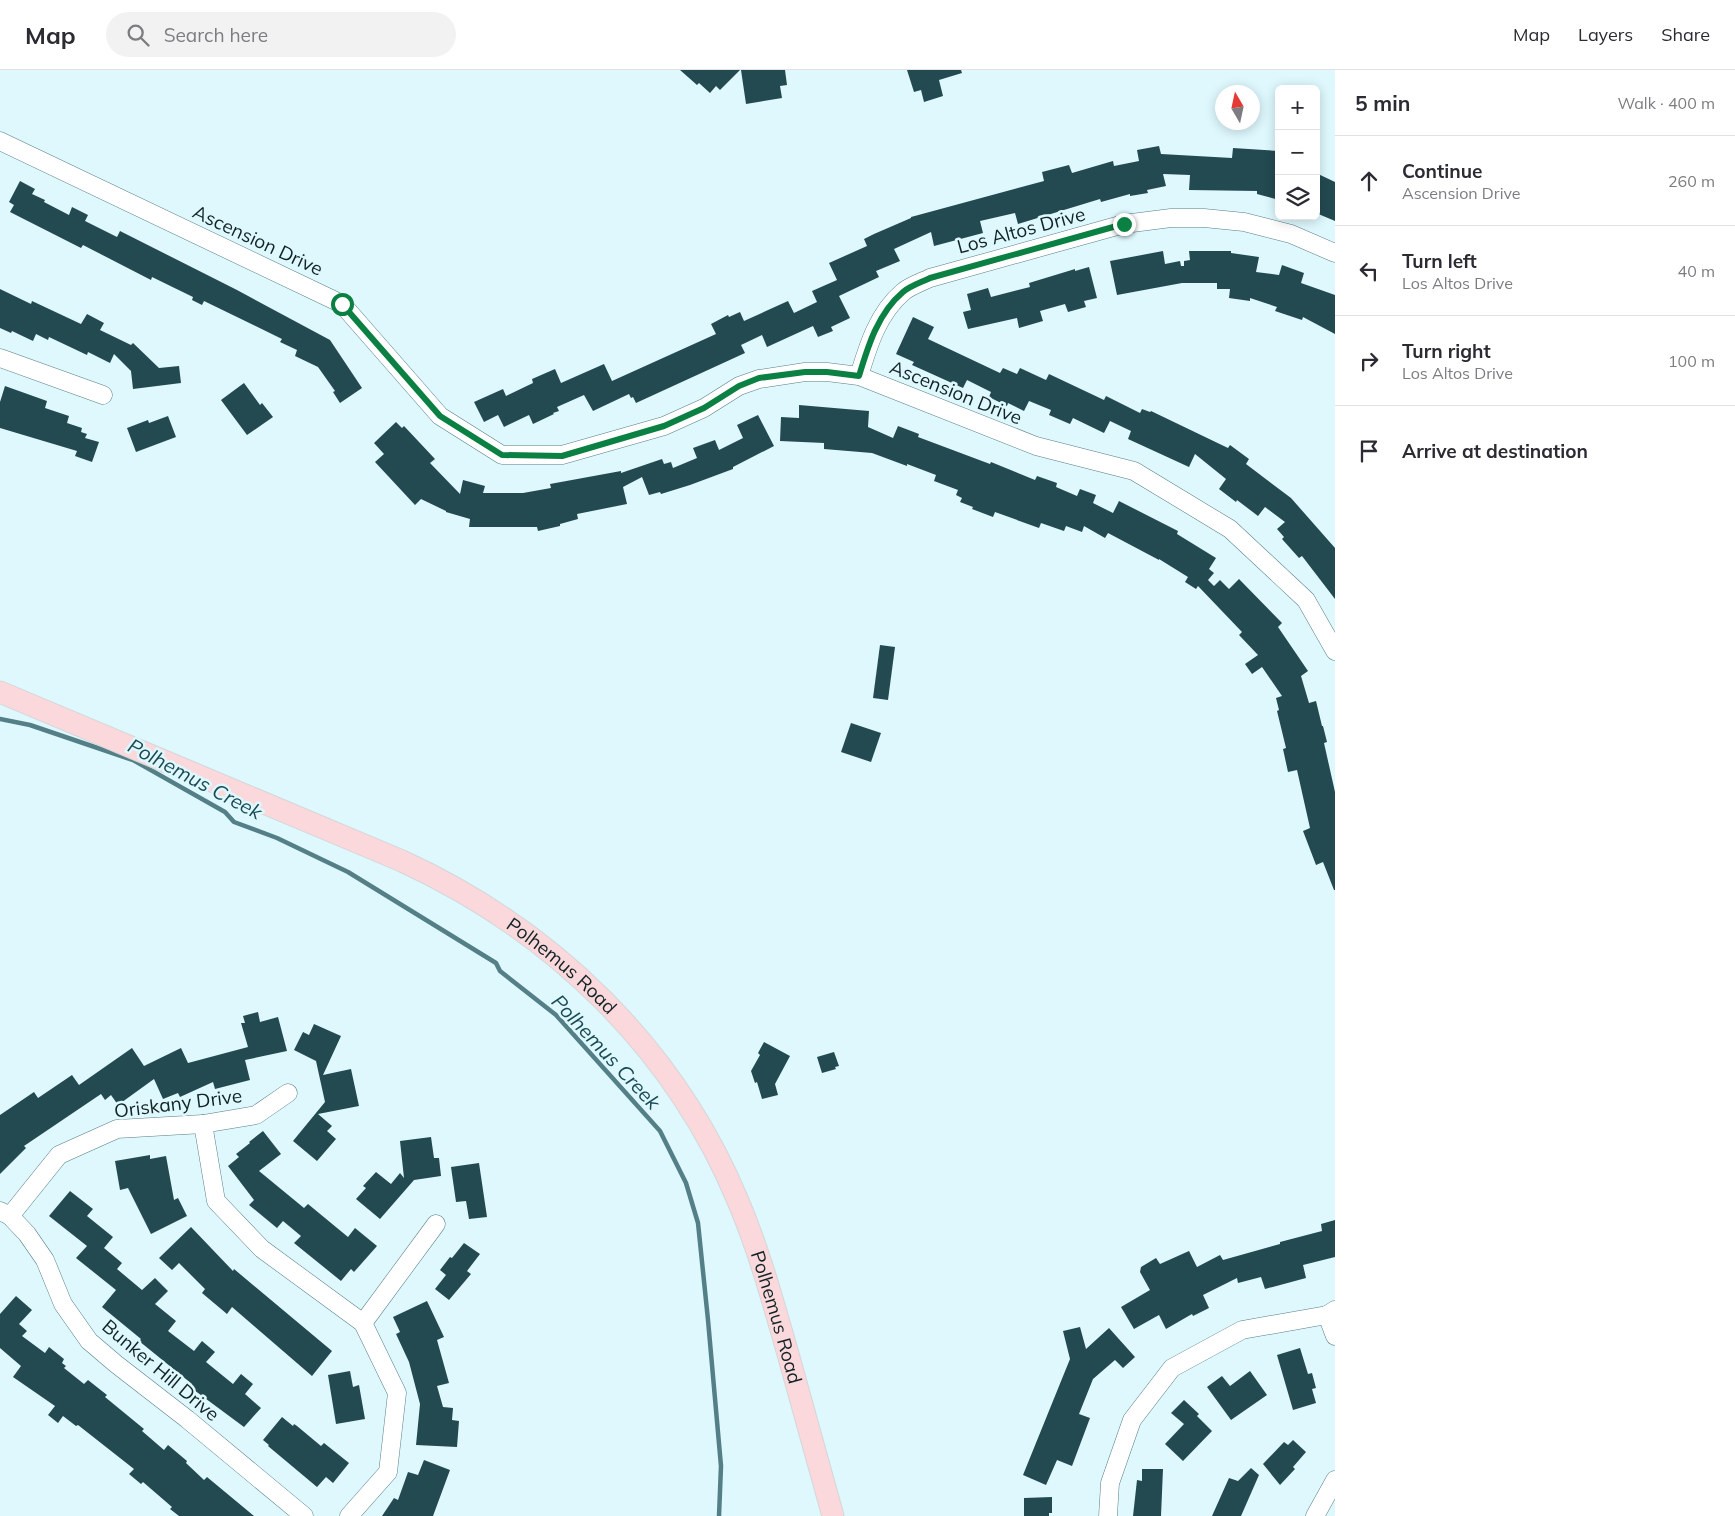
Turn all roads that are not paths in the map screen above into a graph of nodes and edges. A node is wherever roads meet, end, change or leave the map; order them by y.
1 (0, 141) edge
2 (1335, 253) edge
3 (0, 358) edge
4 (859, 376) junction
5 (103, 394) dead end
6 (1335, 651) edge
7 (0, 692) edge
8 (288, 1093) dead end
9 (203, 1124) junction
10 (5, 1214) edge
11 (436, 1224) dead end
12 (1331, 1312) edge
13 (363, 1323) junction
14 (1335, 1336) edge
15 (1335, 1480) edge
16 (304, 1516) edge
17 (349, 1516) edge
18 (833, 1516) edge
19 (1108, 1516) edge
20 (1315, 1516) edge

1 - 4 street, Ascension Drive
2 - 4 street, Los Altos Drive
3 - 5 street
4 - 6 street, Ascension Drive
7 - 18 main road, Polhemus Road
8 - 9 street, Oriskany Drive
9 - 10 street, Oriskany Drive
9 - 13 street
10 - 16 street, Bunker Hill Drive
11 - 13 street
12 - 14 street
12 - 19 street
13 - 17 street
15 - 20 street

